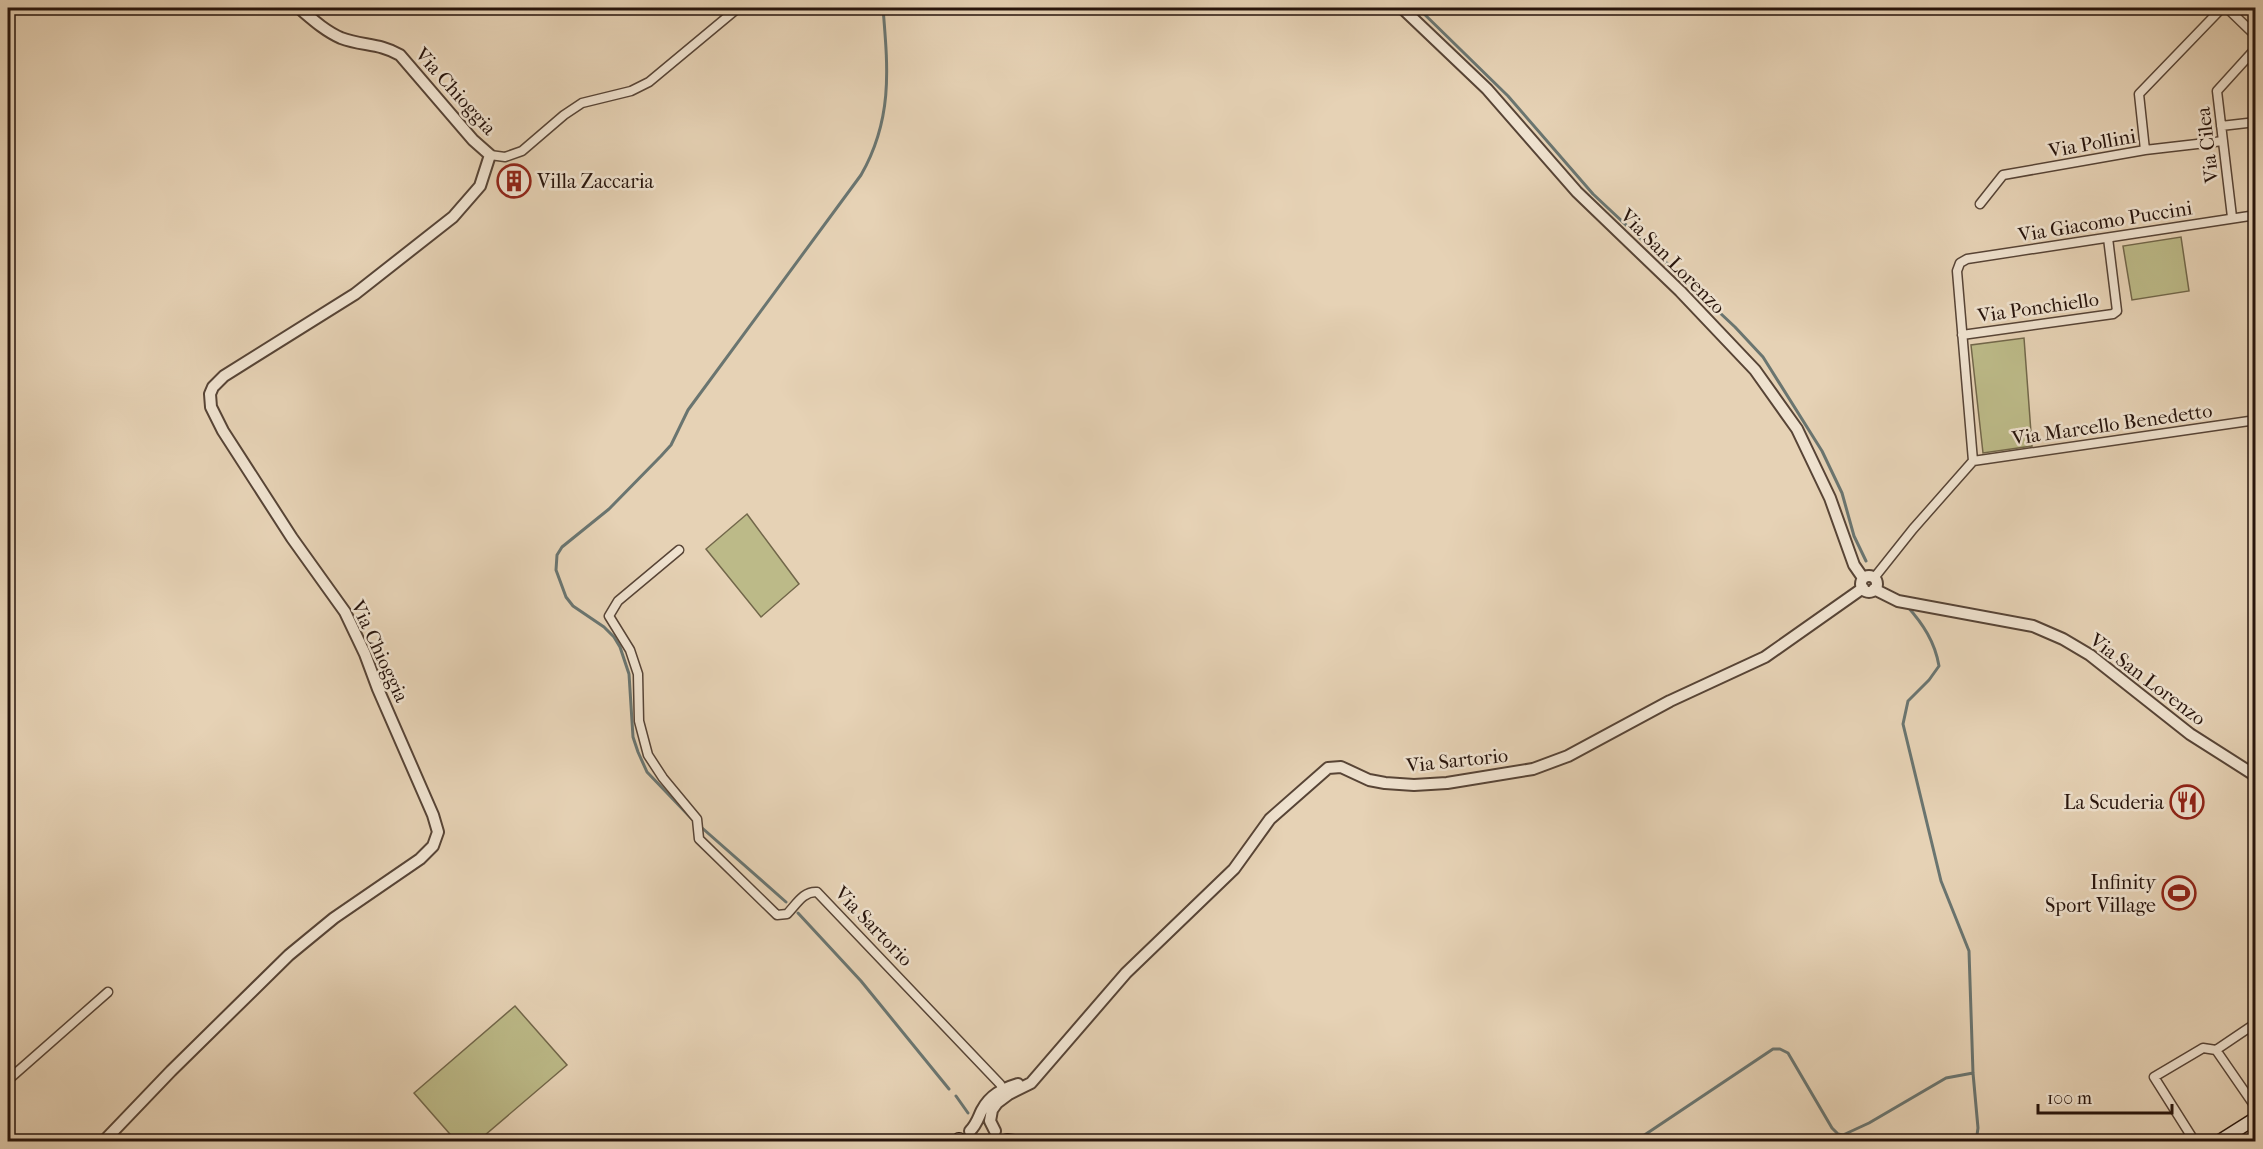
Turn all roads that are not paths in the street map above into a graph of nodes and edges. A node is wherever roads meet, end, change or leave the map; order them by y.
1 (299, 8) edge
2 (738, 8) edge
3 (1402, 8) edge
4 (2222, 8) edge
5 (2227, 8) edge
6 (2256, 36) edge
7 (2256, 48) edge
8 (2256, 122) edge
9 (2220, 126) junction
10 (2223, 141) junction
11 (2145, 150) junction
12 (490, 155) junction
13 (1980, 204) dead end
14 (2256, 215) edge
15 (2232, 217) junction
16 (2108, 238) junction
17 (1962, 335) junction
18 (2256, 420) edge
19 (1973, 461) junction
20 (679, 550) dead end
21 (1866, 581) junction
22 (2256, 776) edge
23 (108, 992) dead end
24 (2256, 1023) edge
25 (2216, 1050) junction
26 (8, 1080) edge
27 (1004, 1093) junction
28 (2256, 1108) edge
29 (2256, 1118) edge
30 (995, 1131) junction
31 (961, 1138) edge
32 (1007, 1141) edge
33 (103, 1142) edge
34 (1014, 1142) edge
35 (1034, 1142) edge
36 (1088, 1142) edge
37 (2195, 1142) edge
38 (2218, 1142) edge

1 - 12 street, Via Chioggia
2 - 12 street, Via Chioggia
3 - 21 street, Via San Lorenzo
4 - 11 street
5 - 6 street
7 - 9 street, Via Cilea
8 - 9 street
9 - 10 street, Via Cilea
10 - 11 street, Via Pollini
10 - 15 street, Via Cilea
11 - 13 street, Via Pollini
12 - 33 street, Via Chioggia
14 - 15 street, Via Giacomo Puccini
15 - 16 street, Via Giacomo Puccini
16 - 17 street, Via Giacomo Puccini
16 - 17 street, Via Ponchiello
17 - 19 street
18 - 19 street, Via Marcello Benedetto
19 - 21 street
20 - 27 street, Via Sartorio
21 - 22 street, Via San Lorenzo
21 - 27 street, Via Sartorio
23 - 26 street
24 - 25 street
25 - 28 street
25 - 37 street
27 - 30 street
27 - 31 street, Via Sartorio
29 - 38 main road
30 - 31 street
30 - 32 street
32 - 34 highway
35 - 36 highway

